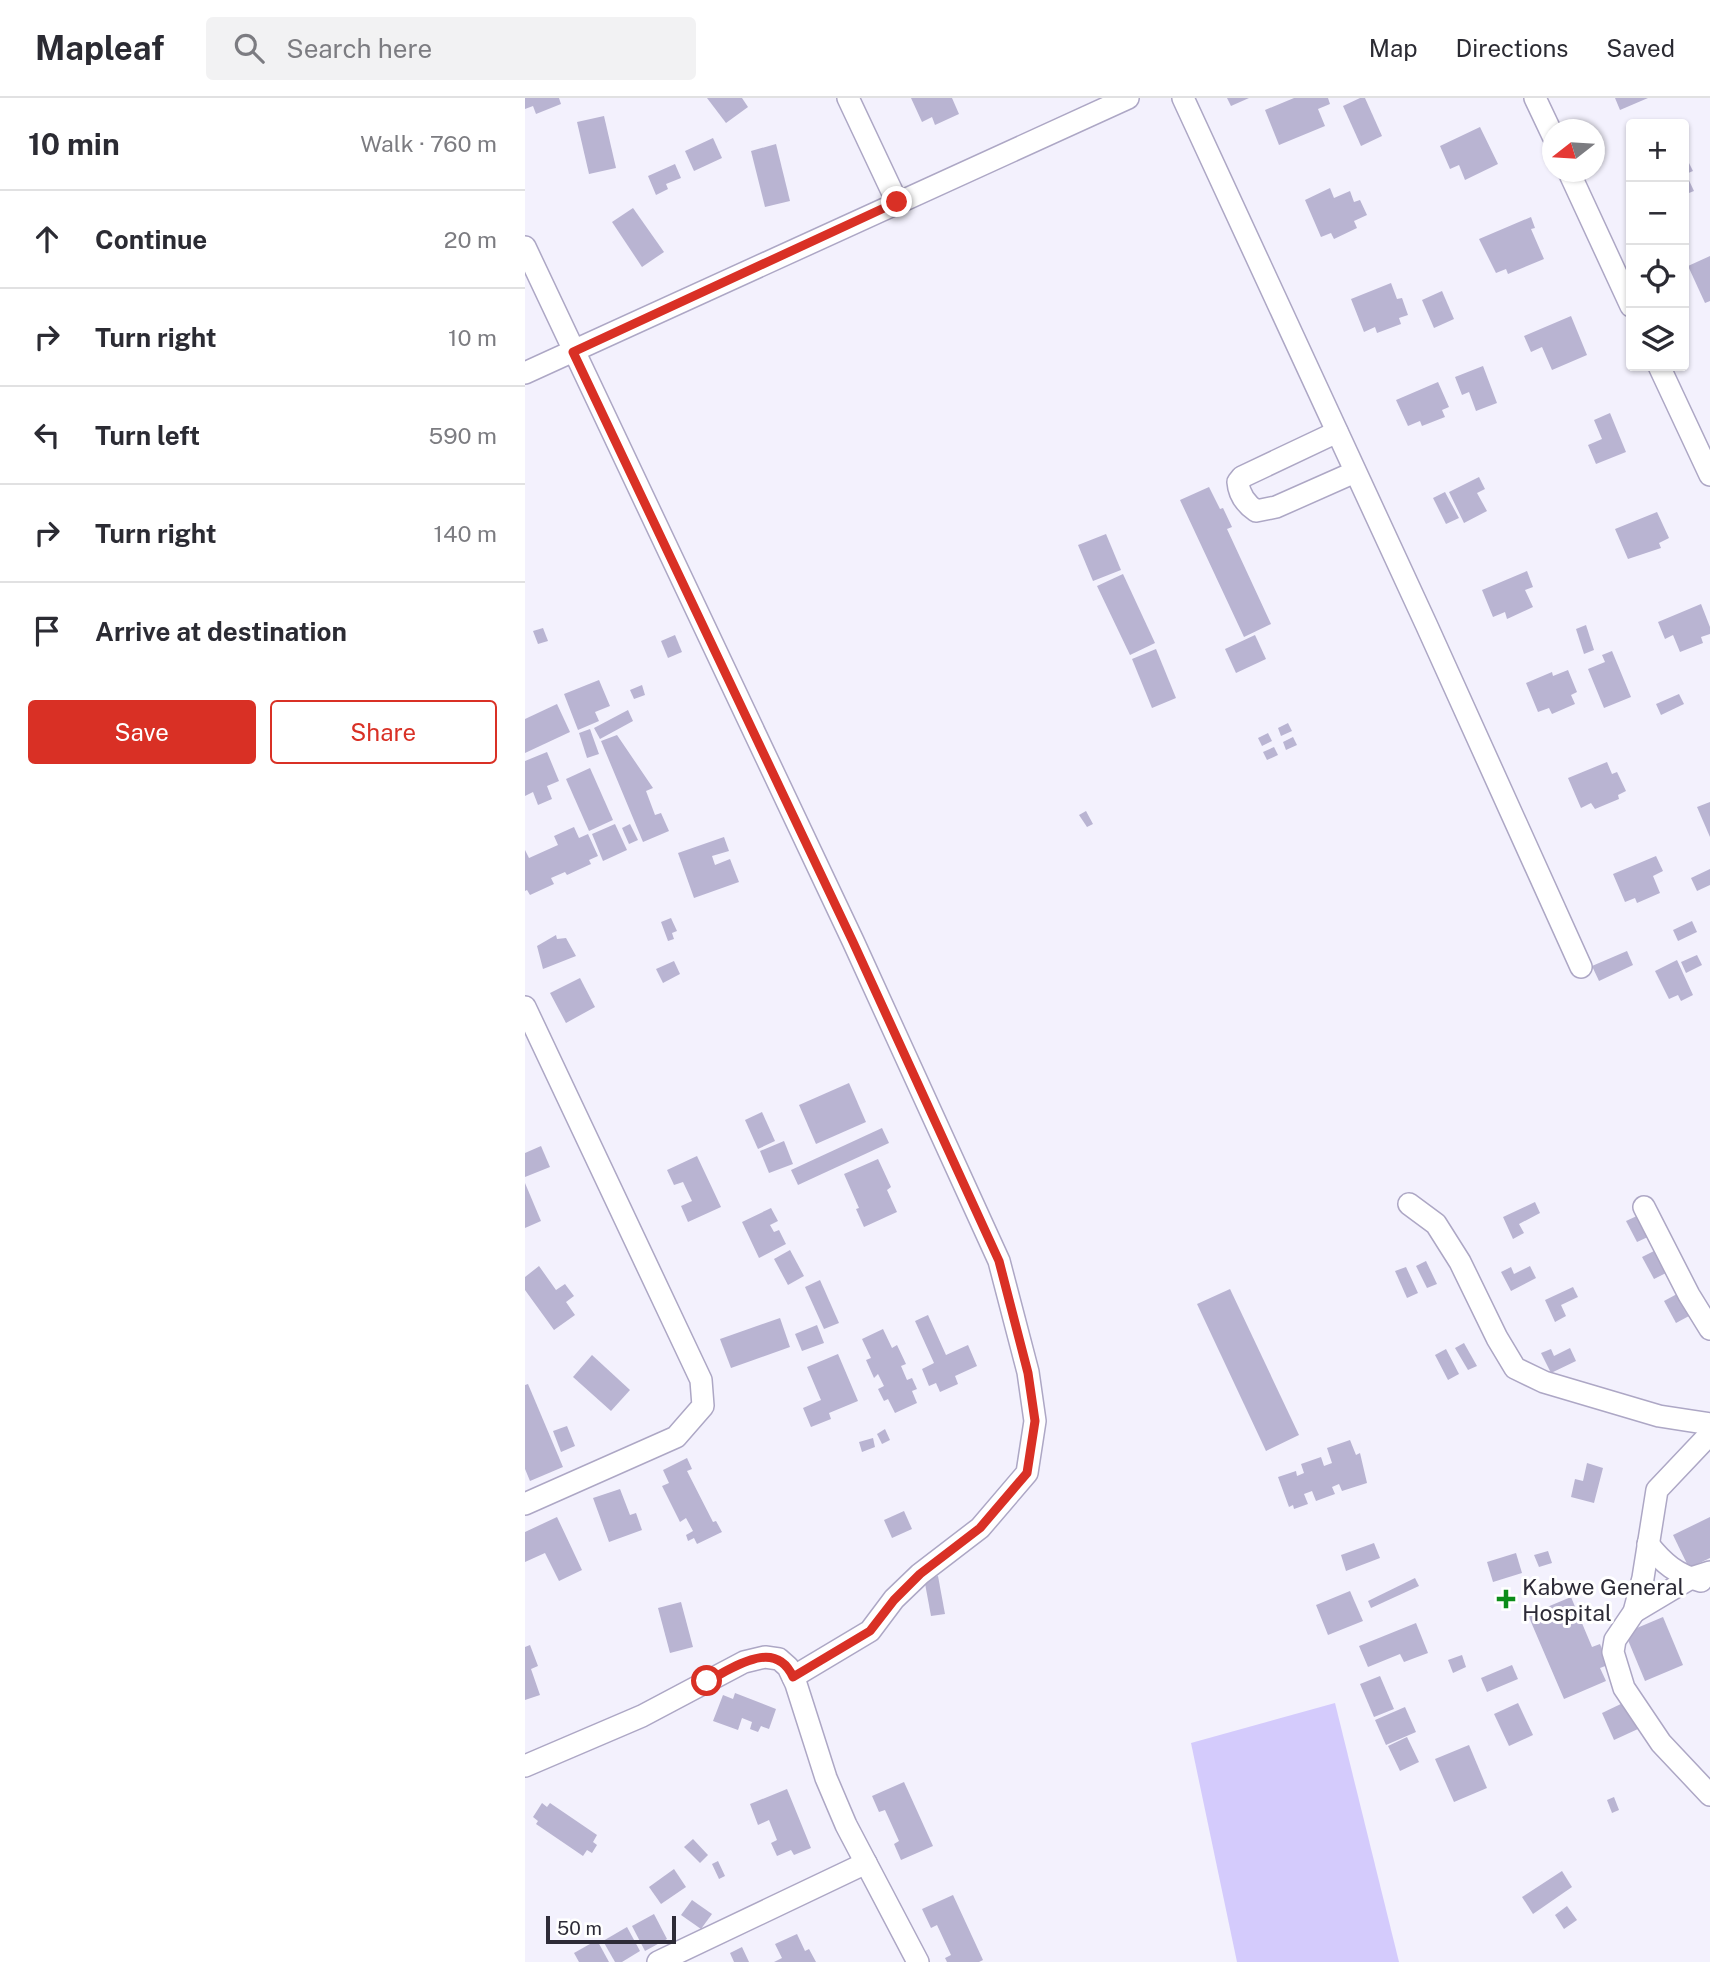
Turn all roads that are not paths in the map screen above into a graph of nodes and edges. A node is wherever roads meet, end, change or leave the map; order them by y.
1 (848, 98) edge
2 (1128, 98) edge
3 (1183, 98) edge
4 (1535, 98) edge
5 (1544, 119) edge
6 (1574, 182) edge
7 (897, 202) junction
8 (525, 247) edge
9 (1626, 295) edge
10 (573, 352) junction
11 (1661, 371) edge
12 (525, 373) edge
13 (1337, 432) junction
14 (1355, 472) junction
15 (1710, 475) edge
16 (1581, 967) dead end
17 (525, 1007) edge
18 (1409, 1204) dead end
19 (1644, 1207) dead end
20 (1710, 1329) edge
21 (1710, 1424) edge
22 (1710, 1434) edge
23 (525, 1504) edge
24 (1648, 1544) junction
25 (1704, 1578) edge
26 (1634, 1612) junction
27 (793, 1677) junction
28 (525, 1766) edge
29 (1710, 1794) edge
30 (866, 1863) junction
31 (658, 1962) edge
32 (918, 1962) edge

1 - 7 street
2 - 7 street
3 - 13 street
4 - 5 street
6 - 9 street
7 - 10 street
8 - 10 street
10 - 12 street
10 - 27 street
11 - 15 street
13 - 14 street
13 - 14 street
14 - 16 street
17 - 23 street
18 - 21 street
19 - 20 street
22 - 24 street
24 - 25 street
24 - 26 street
25 - 26 street
26 - 29 street
27 - 28 street
27 - 30 street
30 - 31 street
30 - 32 street

